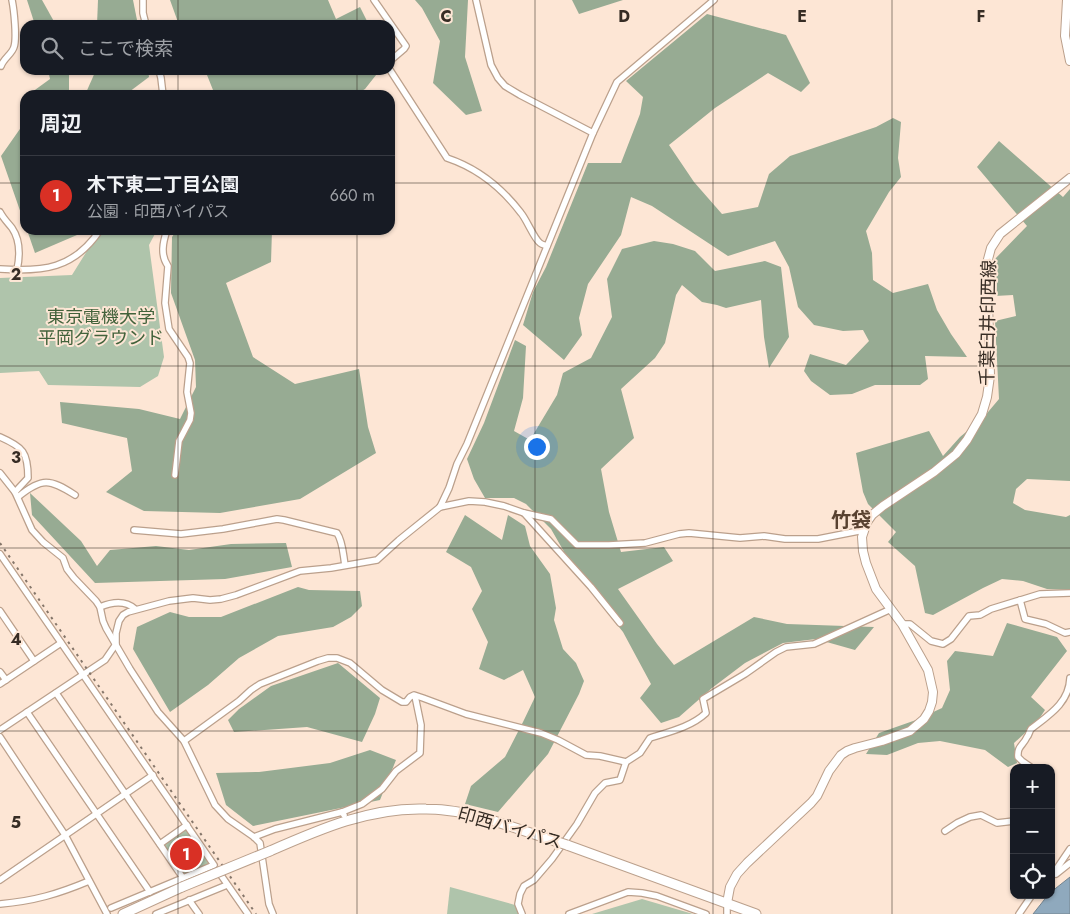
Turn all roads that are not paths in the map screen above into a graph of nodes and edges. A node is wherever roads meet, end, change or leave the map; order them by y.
1 (12, 0) edge
2 (144, 0) edge
3 (374, 0) edge
4 (476, 0) edge
5 (714, 0) edge
6 (1067, 0) edge
7 (145, 20) edge
8 (388, 20) edge
9 (395, 30) edge
10 (395, 56) edge
11 (1070, 61) edge
12 (0, 66) edge
13 (160, 75) edge
14 (393, 75) edge
15 (162, 90) edge
16 (593, 133) junction
17 (1070, 178) edge
18 (0, 212) edge
19 (96, 235) edge
20 (166, 235) edge
21 (547, 246) junction
22 (0, 269) edge
23 (17, 270) junction
24 (0, 437) edge
25 (0, 473) edge
26 (175, 475) dead end
27 (17, 494) junction
28 (75, 495) dead end
29 (440, 507) junction
30 (524, 513) junction
31 (134, 530) dead end
32 (864, 530) junction
33 (1, 556) edge
34 (345, 565) junction
35 (1070, 593) edge
36 (1020, 600) junction
37 (100, 607) junction
38 (135, 609) junction
39 (891, 609) junction
40 (0, 611) edge
41 (620, 623) dead end
42 (902, 624) junction
43 (1070, 632) edge
44 (61, 643) junction
45 (116, 644) junction
46 (34, 661) junction
47 (0, 672) edge
48 (83, 674) junction
49 (1070, 678) edge
50 (3, 682) edge
51 (56, 693) junction
52 (415, 696) junction
53 (27, 712) junction
54 (0, 730) edge
55 (0, 737) edge
56 (184, 741) junction
57 (626, 762) junction
58 (1025, 764) edge
59 (153, 775) junction
60 (125, 794) junction
61 (96, 814) junction
62 (344, 816) junction
63 (1010, 821) edge
64 (187, 825) junction
65 (945, 831) dead end
66 (65, 835) junction
67 (254, 837) junction
68 (160, 844) junction
69 (1070, 849) edge
70 (1070, 863) edge
71 (214, 865) junction
72 (1055, 871) edge
73 (1055, 874) edge
74 (0, 880) edge
75 (89, 881) junction
76 (182, 882) junction
77 (227, 885) junction
78 (150, 892) junction
79 (1029, 899) edge
80 (189, 900) junction
81 (727, 903) junction
82 (0, 904) edge
83 (109, 911) edge
84 (123, 914) edge
85 (156, 914) edge
86 (199, 914) edge
87 (248, 914) edge
88 (273, 914) edge
89 (522, 914) edge
90 (569, 914) edge
91 (706, 914) edge
92 (727, 914) edge
93 (756, 914) edge
94 (1019, 914) edge

1 - 12 street
2 - 7 street
3 - 8 street
4 - 16 street
5 - 16 street
6 - 11 main road
9 - 10 street
13 - 15 street
14 - 21 street
16 - 21 street
17 - 32 main road, 千葉臼井印西線
18 - 23 street
19 - 23 street
20 - 26 street
21 - 29 street
22 - 23 street
24 - 27 street
25 - 27 street
27 - 28 street
27 - 37 street
29 - 30 street
29 - 34 street
30 - 32 street
30 - 41 street
31 - 34 street
32 - 39 main road
33 - 44 street
34 - 38 street
35 - 36 street
36 - 42 street
36 - 43 street
37 - 38 street
37 - 45 street
38 - 45 street
39 - 42 main road
39 - 57 street
40 - 46 street
42 - 81 main road
44 - 46 street
44 - 48 street
45 - 48 street
45 - 56 street
46 - 50 street
47 - 50 street
48 - 51 street
48 - 59 street
49 - 58 street
51 - 53 street
51 - 60 street
52 - 56 street
52 - 57 street
52 - 62 street
53 - 54 street
53 - 61 street
55 - 66 street
56 - 67 street
57 - 89 street
59 - 60 street
59 - 64 street
60 - 61 street
60 - 68 street
61 - 66 street
61 - 78 street
62 - 67 street
62 - 76 highway, 印西バイパス, bridge
62 - 81 highway, 印西バイパス, bridge
63 - 65 street
64 - 68 street
64 - 71 street
66 - 74 street
66 - 75 street
67 - 88 street
68 - 76 street
69 - 72 street
70 - 73 street
71 - 76 street
71 - 77 street
75 - 82 street
75 - 83 street
76 - 78 street
76 - 84 highway, 印西バイパス
77 - 80 street
77 - 87 street
78 - 83 street
79 - 94 street
80 - 85 street
80 - 86 street
81 - 92 street
81 - 93 highway, 印西バイパス
90 - 91 street

